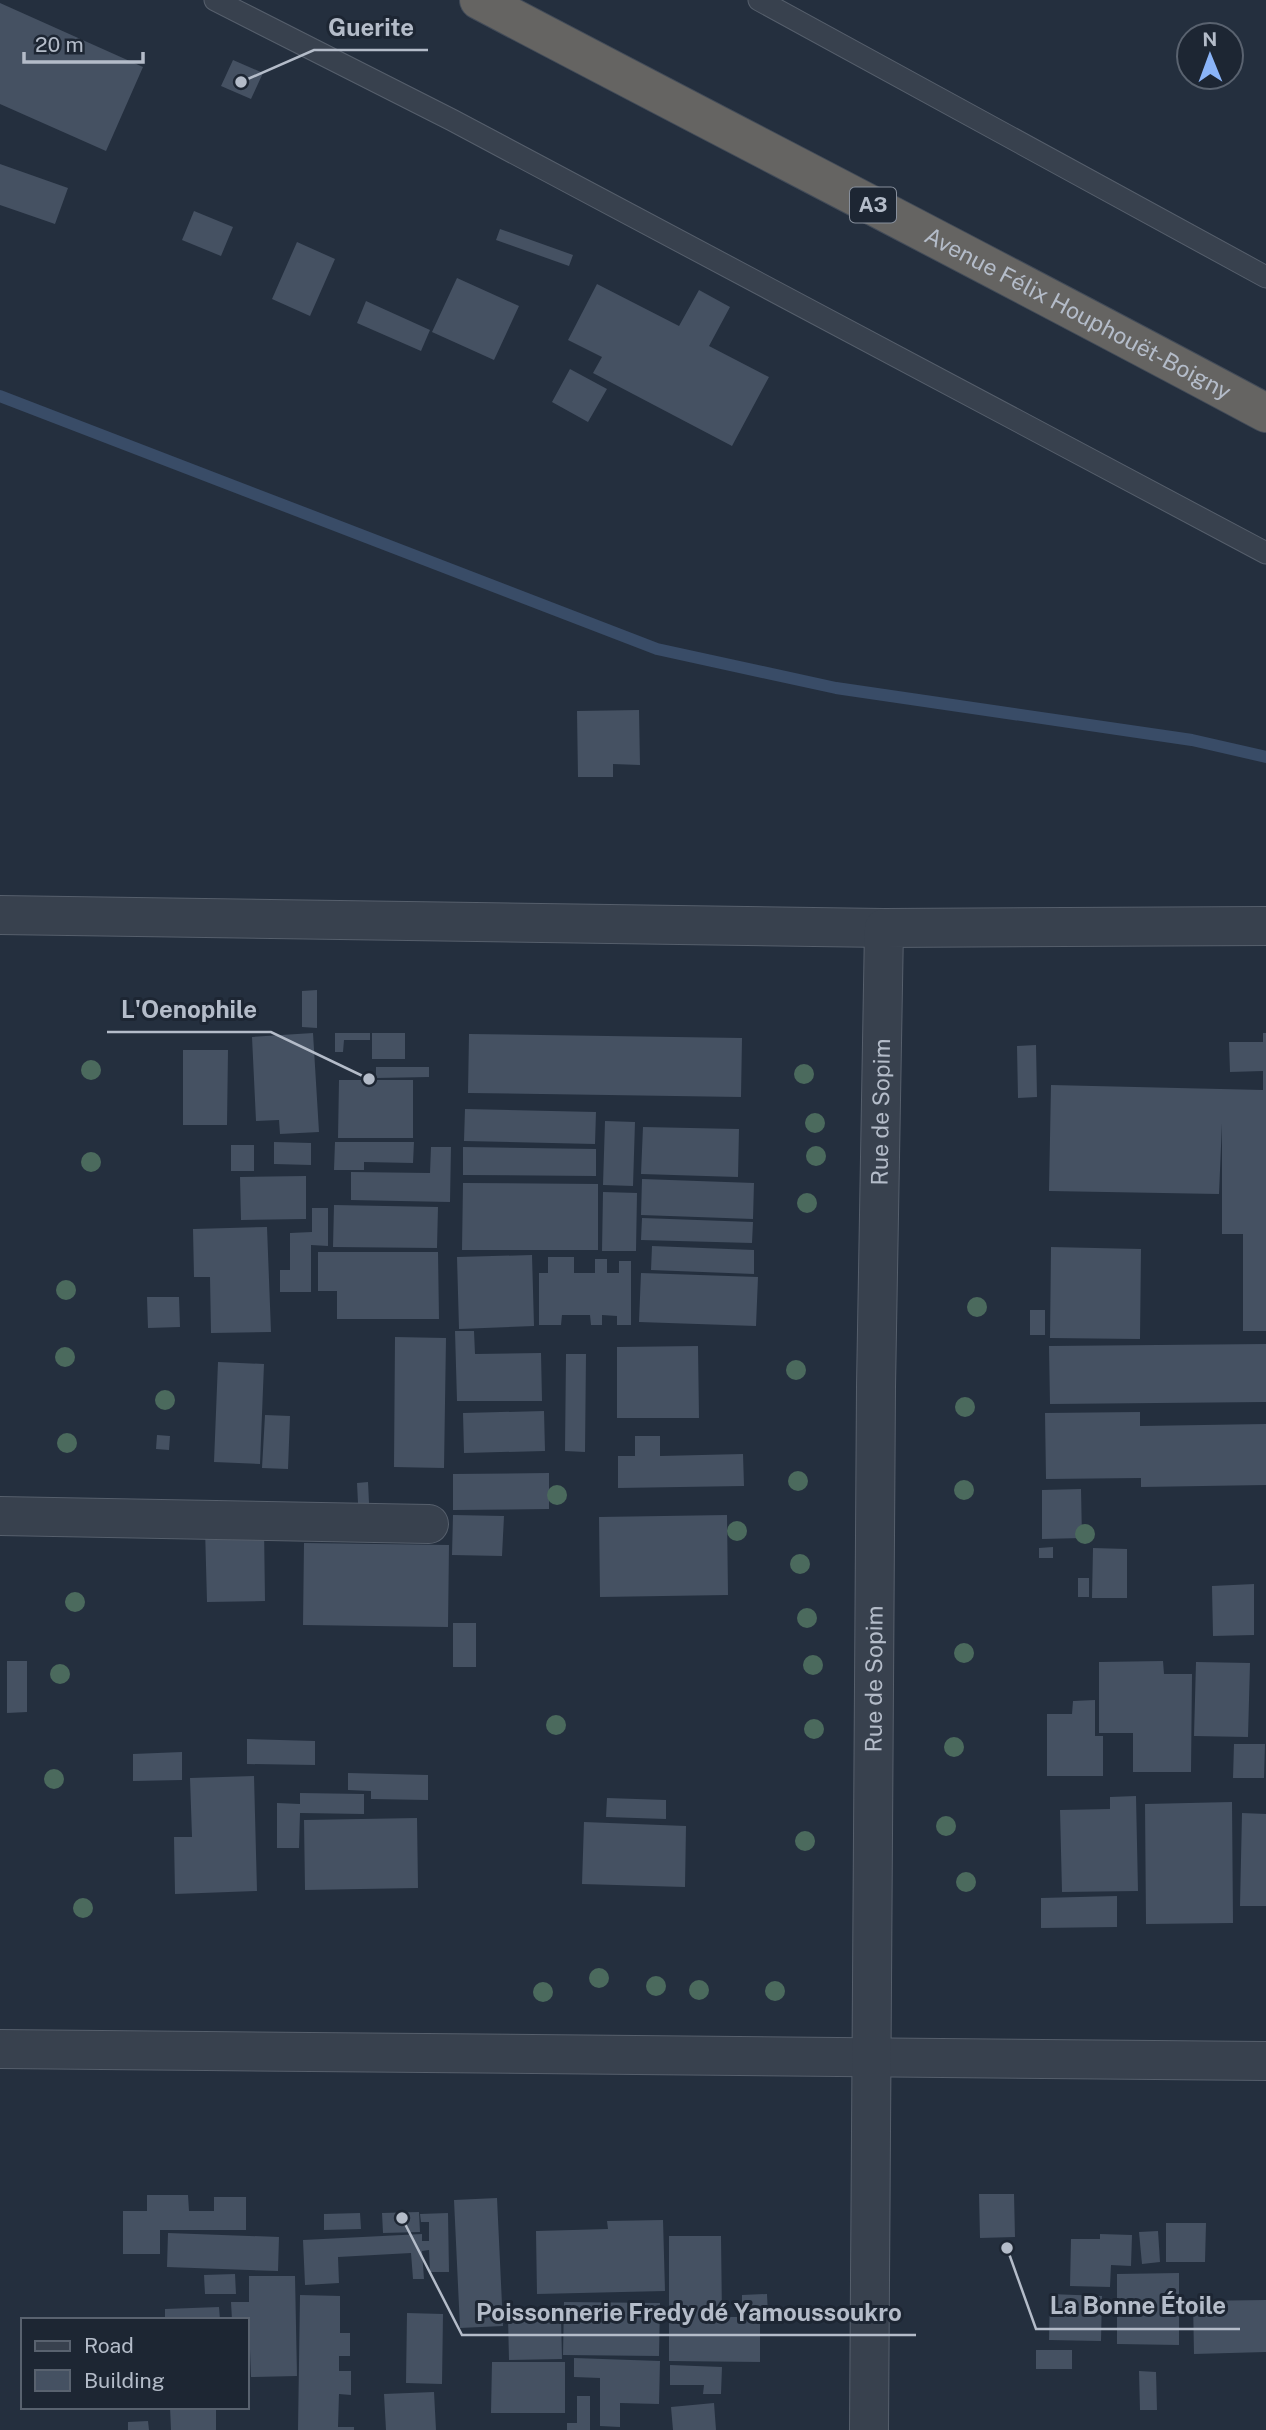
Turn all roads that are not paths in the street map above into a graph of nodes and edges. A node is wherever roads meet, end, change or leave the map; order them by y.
1 (215, 0) edge
2 (479, 0) edge
3 (759, 0) edge
4 (1266, 277) edge
5 (1266, 413) edge
6 (1266, 553) edge
7 (0, 915) edge
8 (1266, 926) edge
9 (884, 928) junction
10 (0, 1516) edge
11 (429, 1524) dead end
12 (0, 2049) edge
13 (872, 2057) junction
14 (1266, 2061) edge
15 (869, 2430) edge

1 - 6 lane
2 - 5 highway, Avenue Félix Houphouët-Boigny / A3
3 - 4 lane
7 - 9 street
8 - 9 street
9 - 13 street, Rue de Sopim
10 - 11 street
12 - 13 street
13 - 14 street
13 - 15 street, Rue de Sopim

